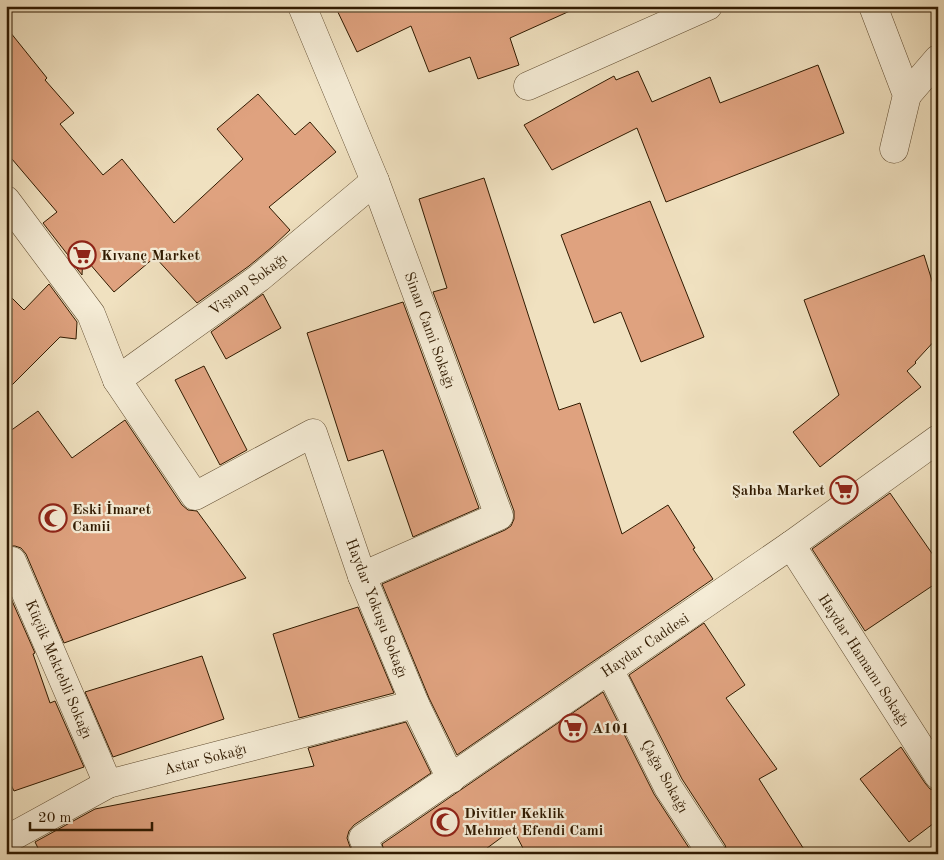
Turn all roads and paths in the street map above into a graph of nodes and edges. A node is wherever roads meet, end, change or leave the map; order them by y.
1 (302, 6) edge
2 (708, 6) edge
3 (872, 6) edge
4 (938, 59) edge
5 (528, 86) dead end
6 (906, 94) junction
7 (894, 149) dead end
8 (375, 181) junction
9 (6, 200) edge
10 (117, 380) junction
11 (938, 438) edge
12 (791, 545) junction
13 (6, 563) edge
14 (362, 576) junction
15 (609, 669) junction
16 (415, 704) junction
17 (938, 775) edge
18 (451, 779) junction
19 (108, 784) junction
20 (6, 840) edge
21 (370, 854) edge
22 (712, 854) edge

1 - 8 street, Sinan Cami Sokağı
2 - 5 street
3 - 6 street
4 - 6 street
6 - 7 street
8 - 10 street, Vişnap Sokağı
8 - 14 street, Sinan Cami Sokağı
9 - 10 street
10 - 14 street, Haydar Yokuşu Sokağı
11 - 12 street, Haydar Caddesi
12 - 15 street, Haydar Caddesi
12 - 17 street, Haydar Hamamı Sokağı
13 - 19 street, Küçük Mektebli Sokağı
14 - 16 street, Haydar Yokuşu Sokağı
15 - 18 street, Haydar Caddesi
15 - 22 street, Çağa Sokağı
16 - 18 street, Haydar Yokuşu Sokağı
16 - 19 street, Astar Sokağı
18 - 21 street, Haydar Caddesi
19 - 20 street, Astar Sokağı

